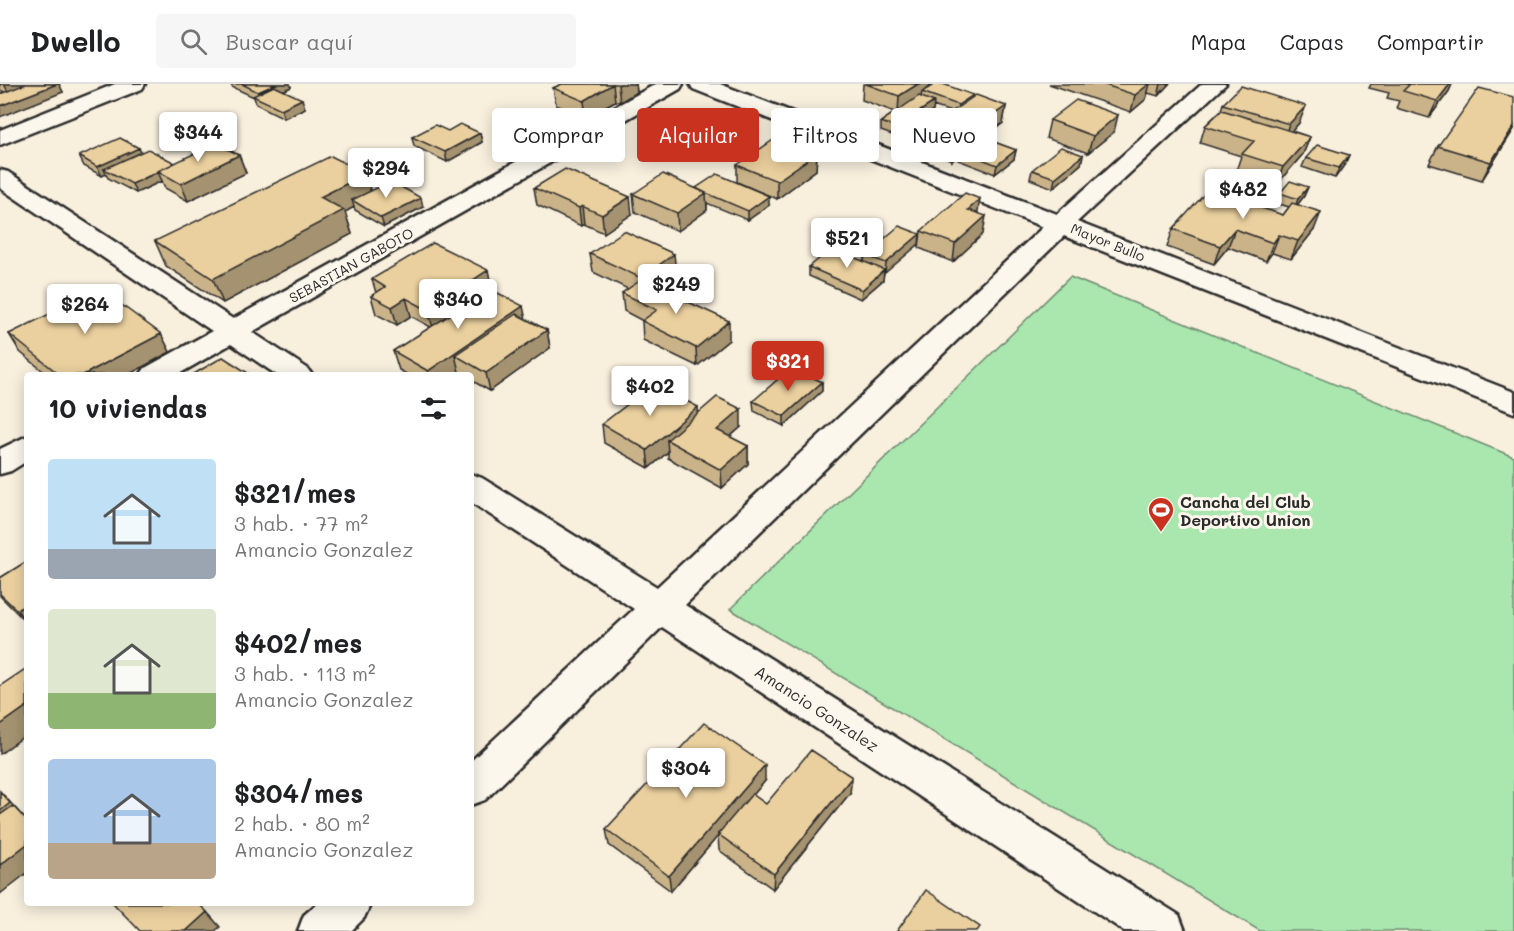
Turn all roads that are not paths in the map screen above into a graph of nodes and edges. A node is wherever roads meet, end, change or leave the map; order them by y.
1 (134, 84) edge
2 (672, 84) edge
3 (701, 84) edge
4 (1215, 84) edge
5 (0, 138) edge
6 (0, 177) edge
7 (1061, 224) junction
8 (230, 333) junction
9 (160, 372) edge
10 (292, 372) edge
11 (1514, 403) edge
12 (24, 449) edge
13 (0, 463) edge
14 (474, 488) edge
15 (660, 606) junction
16 (474, 784) edge
17 (346, 906) edge
18 (320, 931) edge
19 (1163, 931) edge

1 - 5 street
2 - 8 street, SEBASTIAN GABOTO
3 - 7 street, Mayor Bullo
4 - 7 street
6 - 8 street
7 - 11 street, Mayor Bullo
7 - 15 street
8 - 9 street, SEBASTIAN GABOTO
8 - 10 street
12 - 13 street
14 - 15 street, Amancio Gonzalez
15 - 16 street
15 - 19 street, Amancio Gonzalez
17 - 18 street

